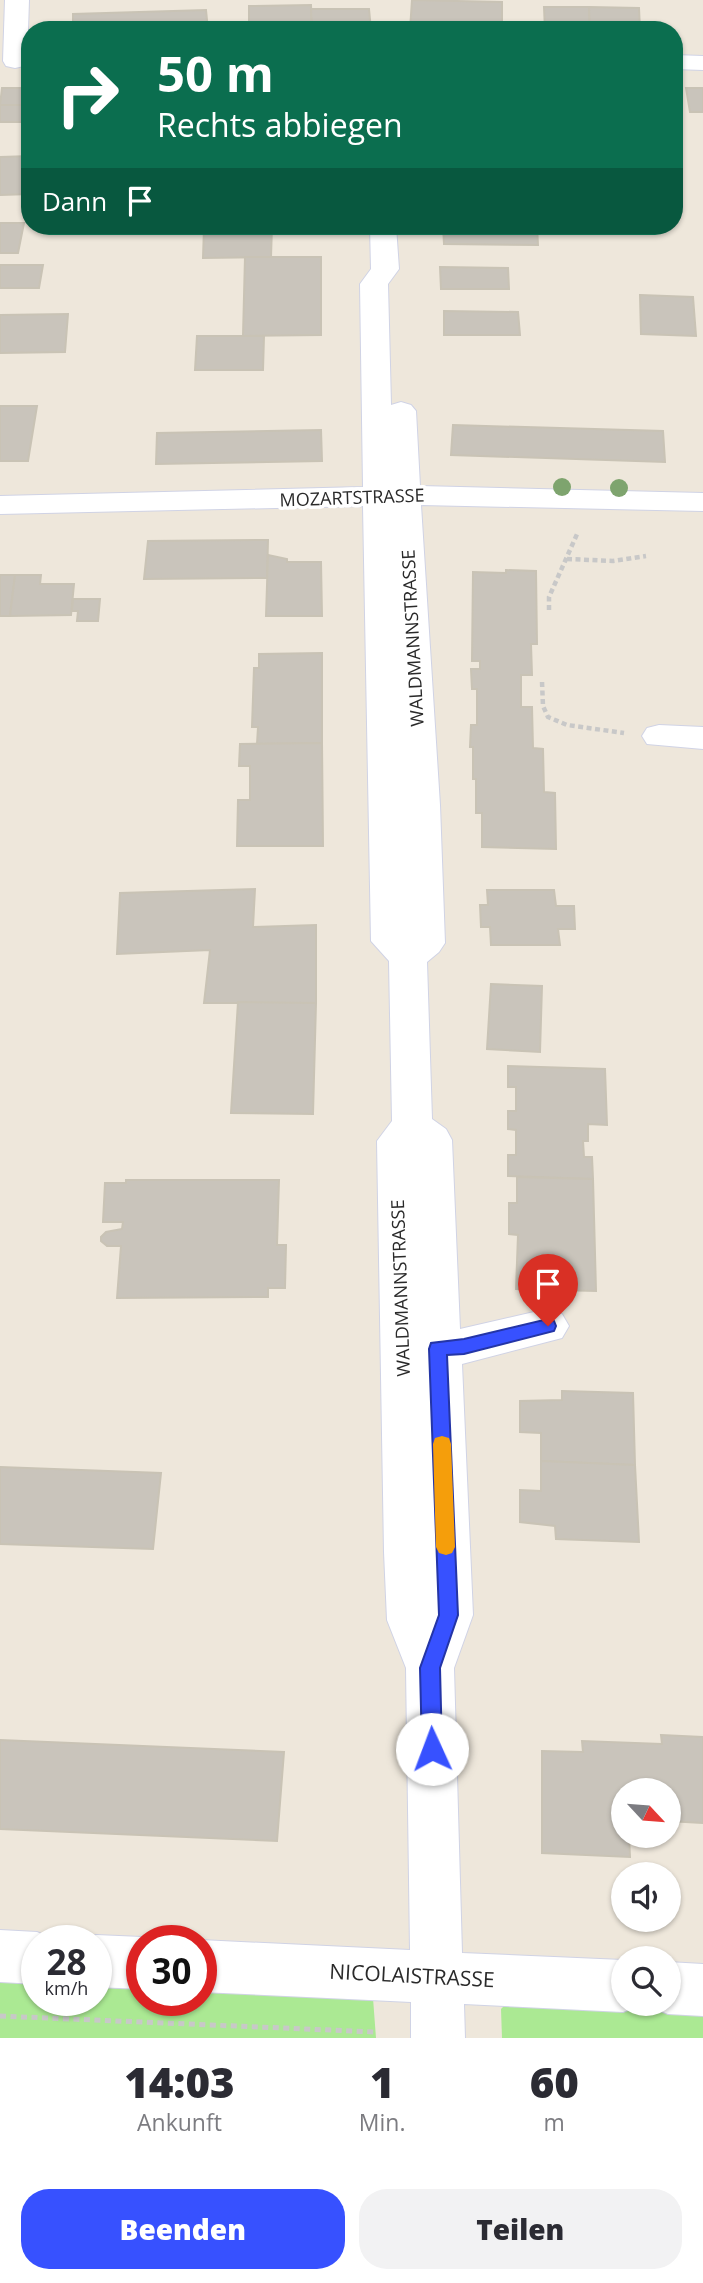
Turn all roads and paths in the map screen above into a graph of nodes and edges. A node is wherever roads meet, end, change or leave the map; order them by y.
1 (17, 0) edge
2 (15, 61) edge
3 (683, 62) edge
4 (703, 63) edge
5 (383, 235) edge
6 (391, 497) junction
7 (703, 502) edge
8 (0, 505) edge
9 (579, 527) dead end
10 (646, 556) dead end
11 (567, 559) junction
12 (549, 610) dead end
13 (542, 682) dead end
14 (659, 736) joint
15 (703, 738) edge
16 (548, 1326) dead end
17 (421, 1350) junction
18 (0, 1956) edge
19 (21, 1957) edge
20 (217, 1967) edge
21 (438, 1978) junction
22 (611, 1985) edge
23 (681, 1989) edge
24 (703, 1990) edge
25 (0, 2016) edge
26 (376, 2032) dead end
27 (438, 2038) edge

1 - 2 street
3 - 4 street
5 - 6 street, WALDMANNSTRASSE
6 - 7 street, MOZARTSTRASSE
6 - 8 street, MOZARTSTRASSE
6 - 17 street, WALDMANNSTRASSE
9 - 11 path
10 - 11 path
11 - 12 path
13 - 14 path
14 - 15 street
16 - 17 street
17 - 21 street, WALDMANNSTRASSE
18 - 19 street
20 - 21 street, NICOLAISTRASSE
21 - 22 street, NICOLAISTRASSE
21 - 27 street, WALDMANNSTRASSE
23 - 24 street
25 - 26 path

